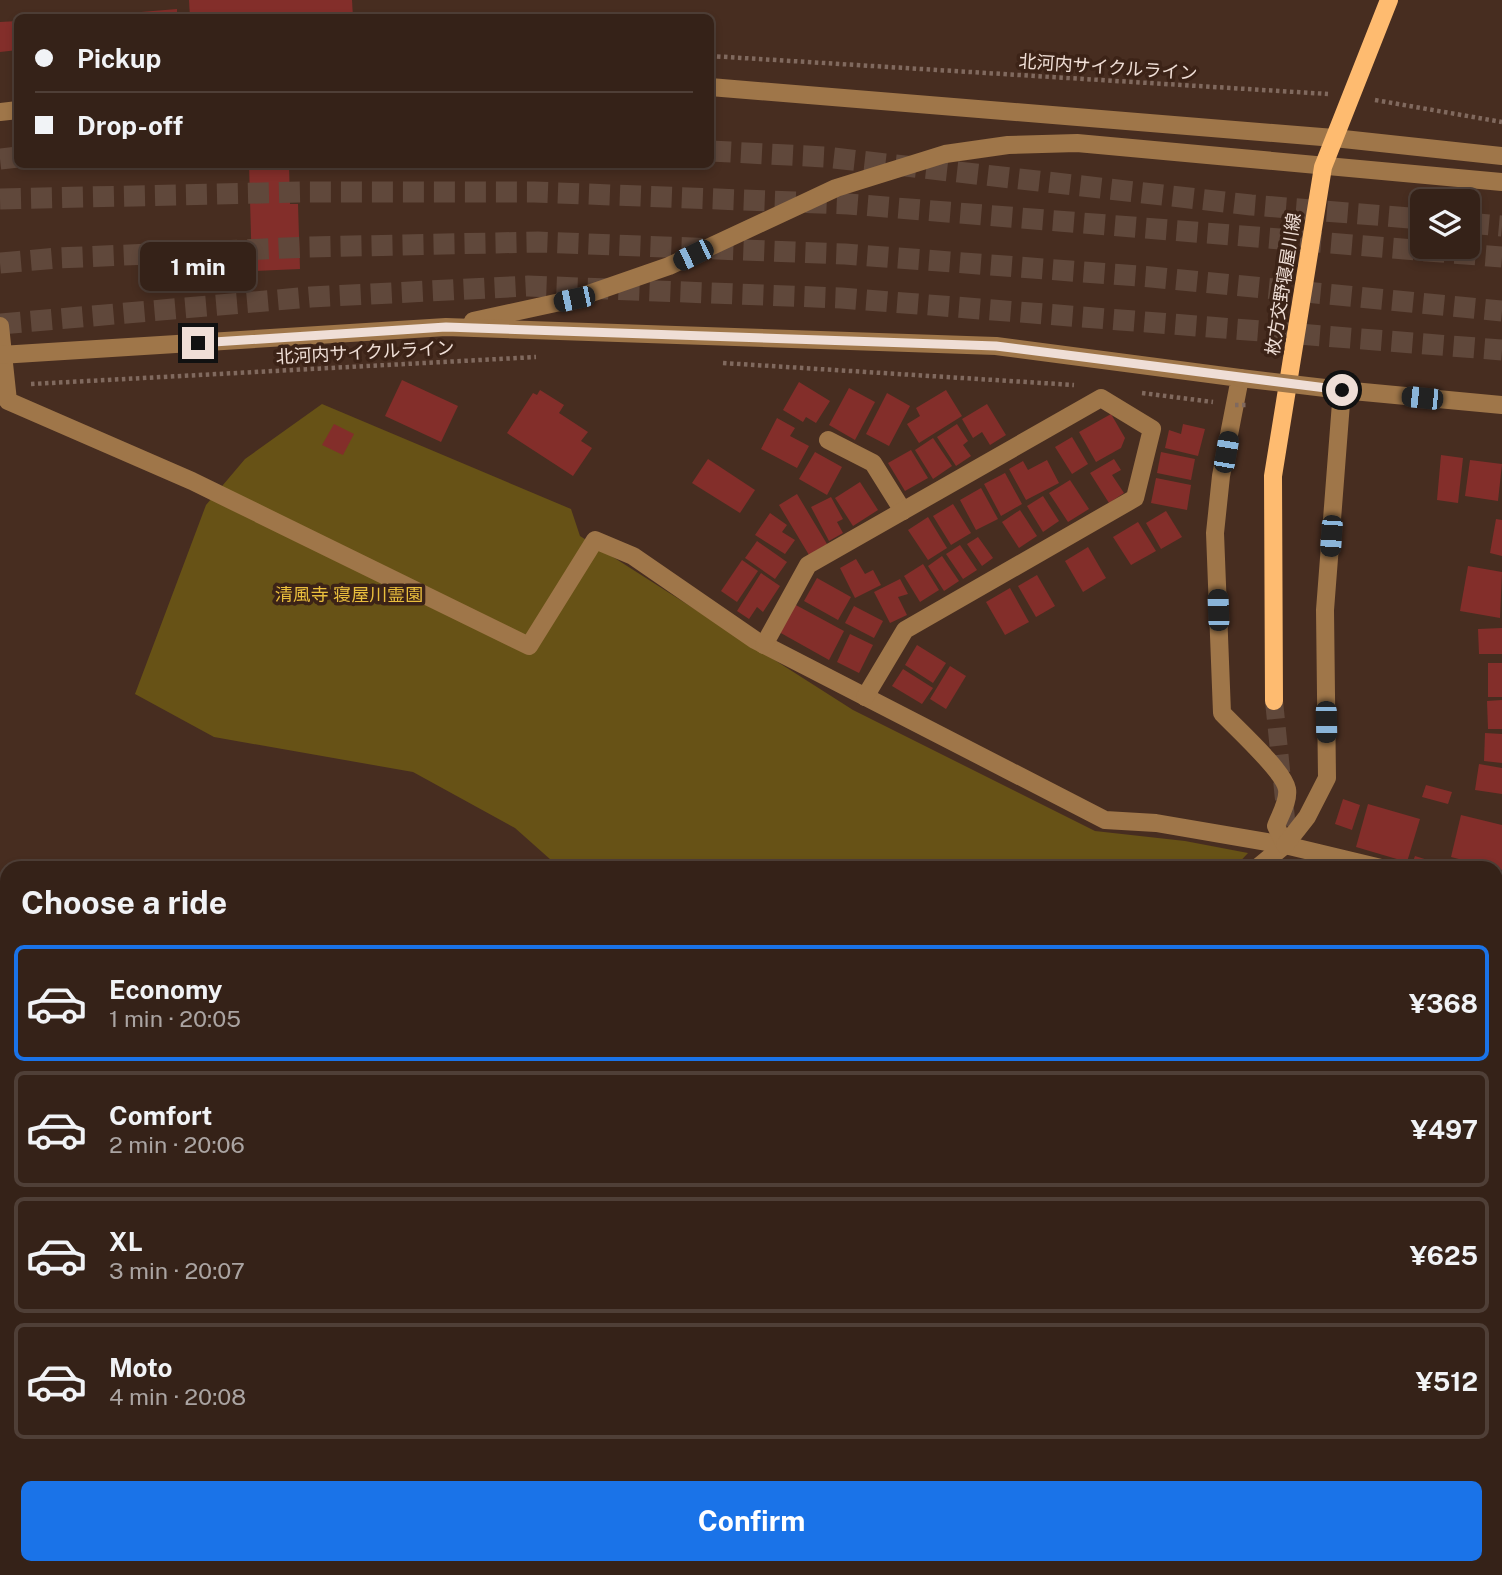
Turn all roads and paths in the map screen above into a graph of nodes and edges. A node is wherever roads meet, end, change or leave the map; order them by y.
1 (1389, 0) edge
2 (714, 56) edge
3 (714, 87) edge
4 (1350, 96) junction
5 (1502, 122) edge
6 (1334, 138) junction
7 (1502, 156) edge
8 (1323, 166) junction
9 (1502, 182) edge
10 (0, 326) edge
11 (446, 327) junction
12 (2, 355) edge
13 (549, 356) dead end
14 (713, 363) dead end
15 (1240, 378) junction
16 (8, 385) junction
17 (1079, 386) dead end
18 (1342, 390) junction
19 (1131, 392) dead end
20 (1235, 405) junction
21 (1502, 405) edge
22 (828, 440) dead end
23 (903, 511) junction
24 (764, 645) junction
25 (865, 697) junction
26 (1274, 701) tunnel mouth
27 (1285, 845) junction
28 (1266, 861) edge
29 (1352, 861) edge

1 - 4 main road, 枚方交野寝屋川線
2 - 4 path, 北河内サイクルライン
3 - 6 street
4 - 5 path, 北河内サイクルライン
4 - 6 main road, 枚方交野寝屋川線
6 - 7 street
6 - 8 main road, 枚方交野寝屋川線
8 - 9 street
8 - 11 street
8 - 26 main road, 枚方交野寝屋川線
10 - 12 street
11 - 12 street
11 - 15 street
12 - 16 street
13 - 16 path, 北河内サイクルライン
14 - 17 path
15 - 18 street, bridge
15 - 20 street
16 - 24 street
18 - 21 street
18 - 27 street
19 - 20 path
20 - 27 street
22 - 23 street
23 - 24 street
23 - 25 street
24 - 25 street
25 - 27 street
27 - 28 street
27 - 29 street

